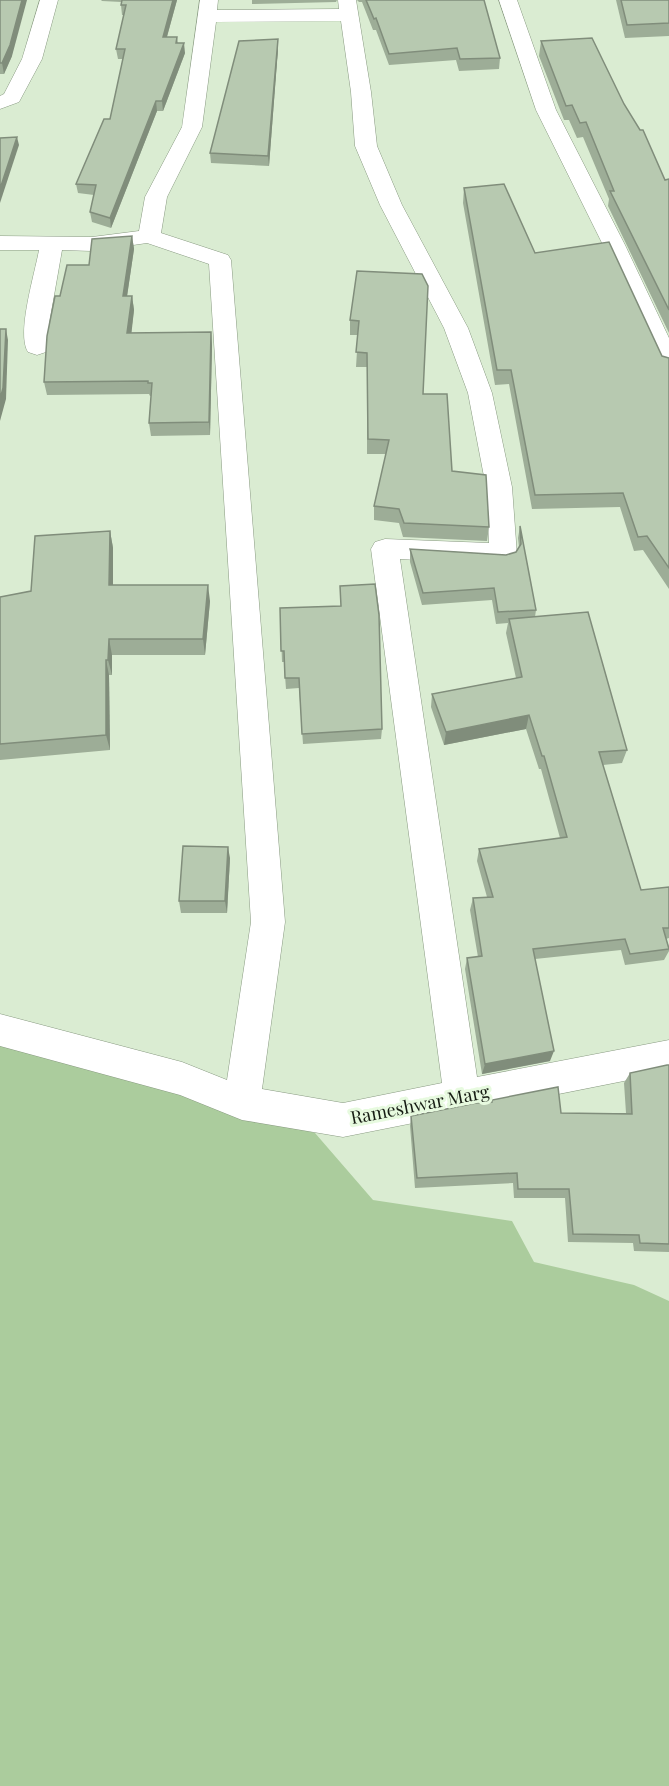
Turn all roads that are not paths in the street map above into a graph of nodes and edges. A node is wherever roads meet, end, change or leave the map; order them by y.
1 (49, 0) edge
2 (508, 0) edge
3 (347, 7) edge
4 (208, 8) edge
5 (0, 103) edge
6 (149, 236) junction
7 (0, 243) edge
8 (52, 244) junction
9 (37, 347) dead end
10 (669, 364) edge
11 (0, 1030) edge
12 (669, 1056) edge
13 (462, 1098) junction
14 (242, 1103) junction

1 - 5 street
2 - 10 street
3 - 4 street
3 - 13 street
4 - 6 street
6 - 8 street
6 - 14 street
7 - 8 street
8 - 9 street
11 - 14 street, Rameshwar Marg
12 - 13 street, Rameshwar Marg
13 - 14 street, Rameshwar Marg

